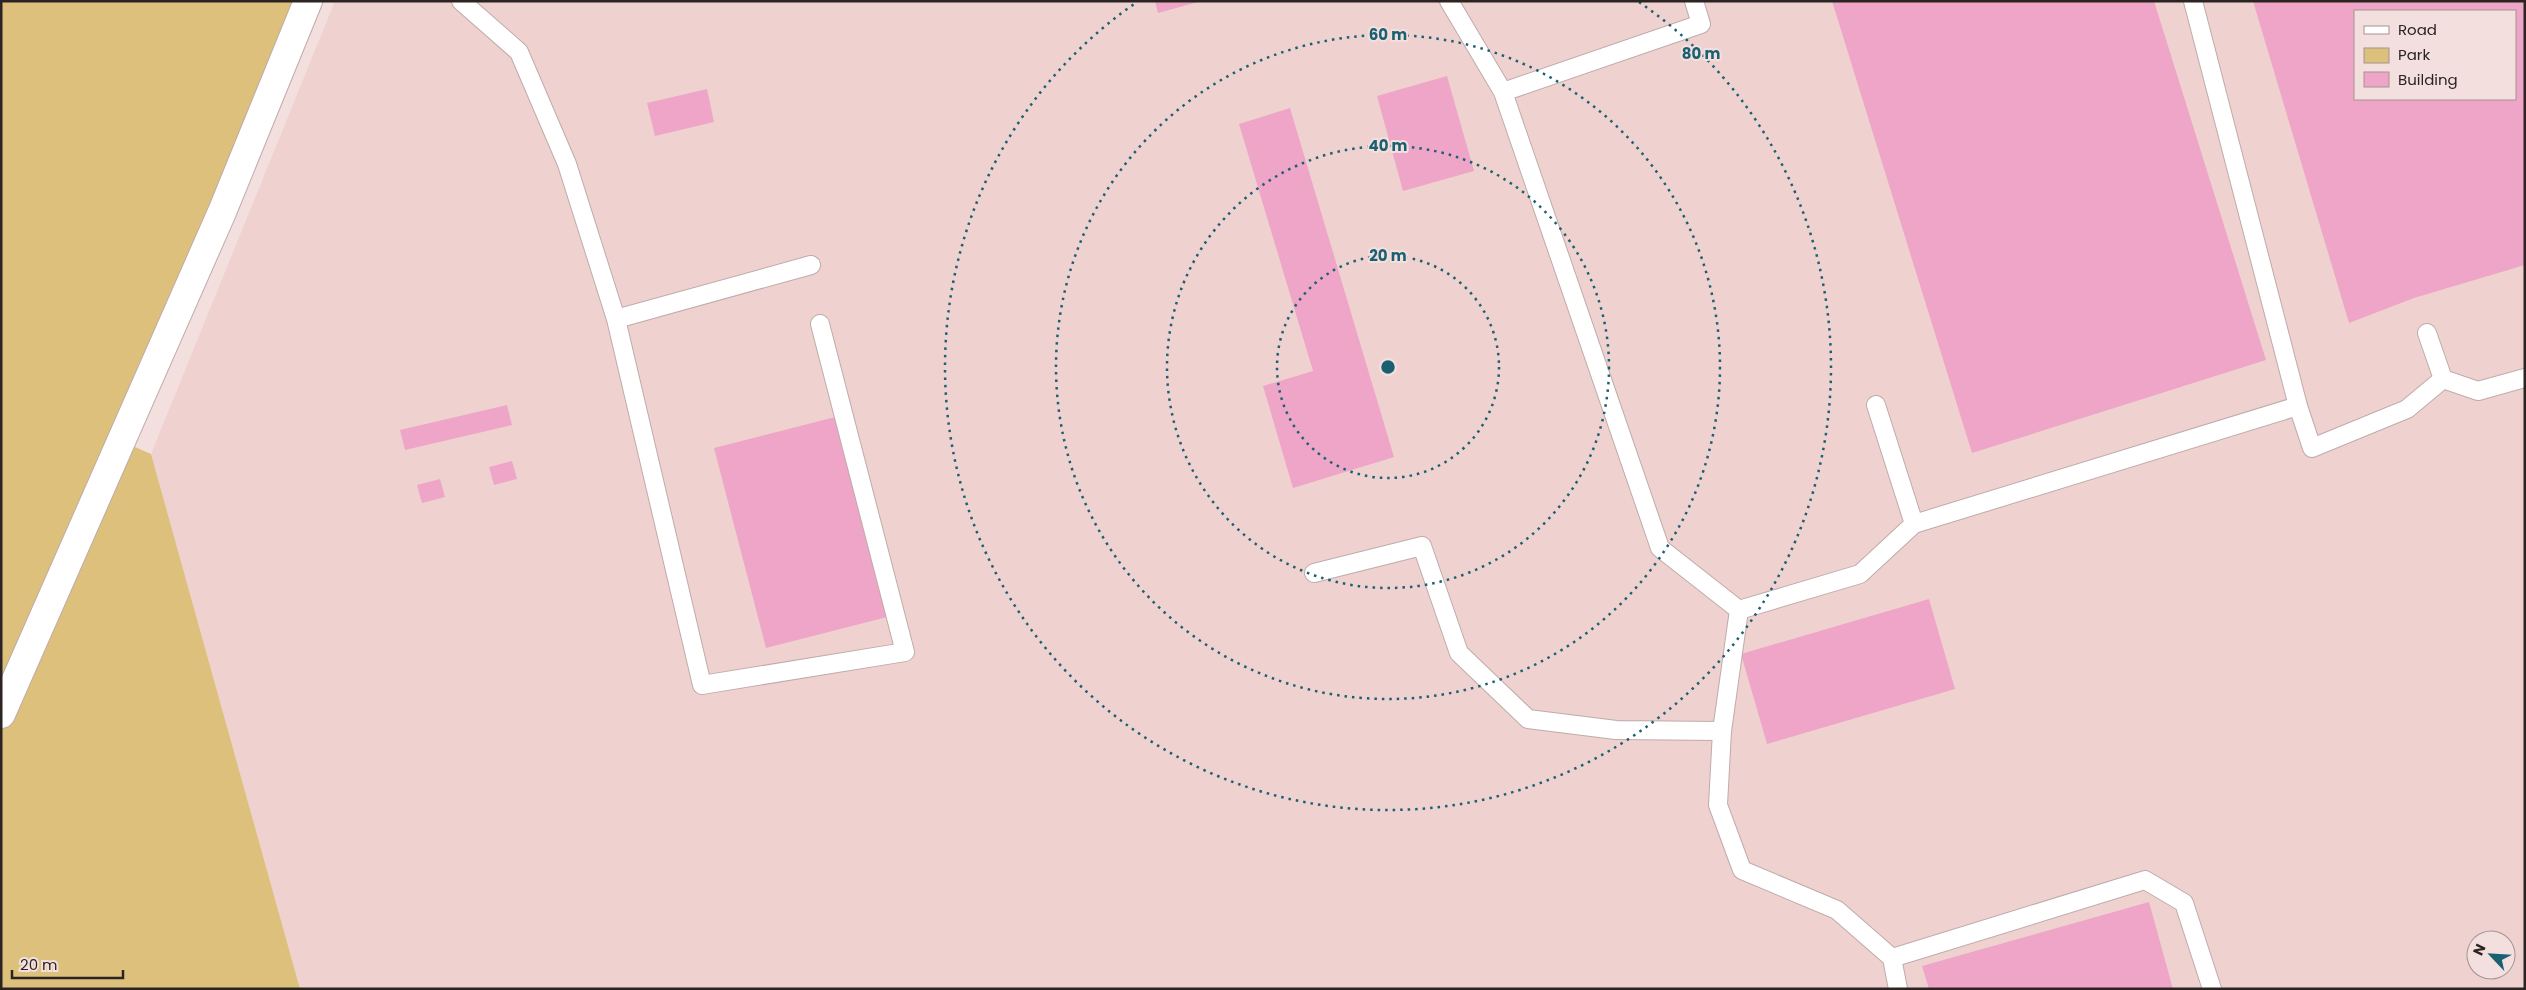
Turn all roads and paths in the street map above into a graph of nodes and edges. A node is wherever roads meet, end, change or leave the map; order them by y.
1 (308, 1) edge
2 (461, 1) edge
3 (1449, 1) edge
4 (1694, 1) edge
5 (2193, 1) edge
6 (1502, 92) junction
7 (812, 265) dead end
8 (616, 319) junction
9 (820, 324) dead end
10 (2427, 333) dead end
11 (2525, 378) edge
12 (2443, 379) junction
13 (1876, 405) dead end
14 (2298, 406) junction
15 (1914, 524) junction
16 (1314, 573) dead end
17 (1739, 610) junction
18 (1, 714) edge
19 (1722, 731) junction
20 (1892, 958) junction
21 (1898, 989) edge
22 (2212, 989) edge

1 - 18 street
2 - 8 lane
3 - 6 lane
4 - 6 lane
5 - 14 lane
6 - 17 lane
7 - 8 lane
8 - 9 lane
10 - 12 lane
11 - 12 lane
12 - 14 lane
13 - 15 lane
14 - 15 lane
15 - 17 lane
16 - 19 lane
17 - 19 lane
19 - 20 lane
20 - 21 lane
20 - 22 lane

